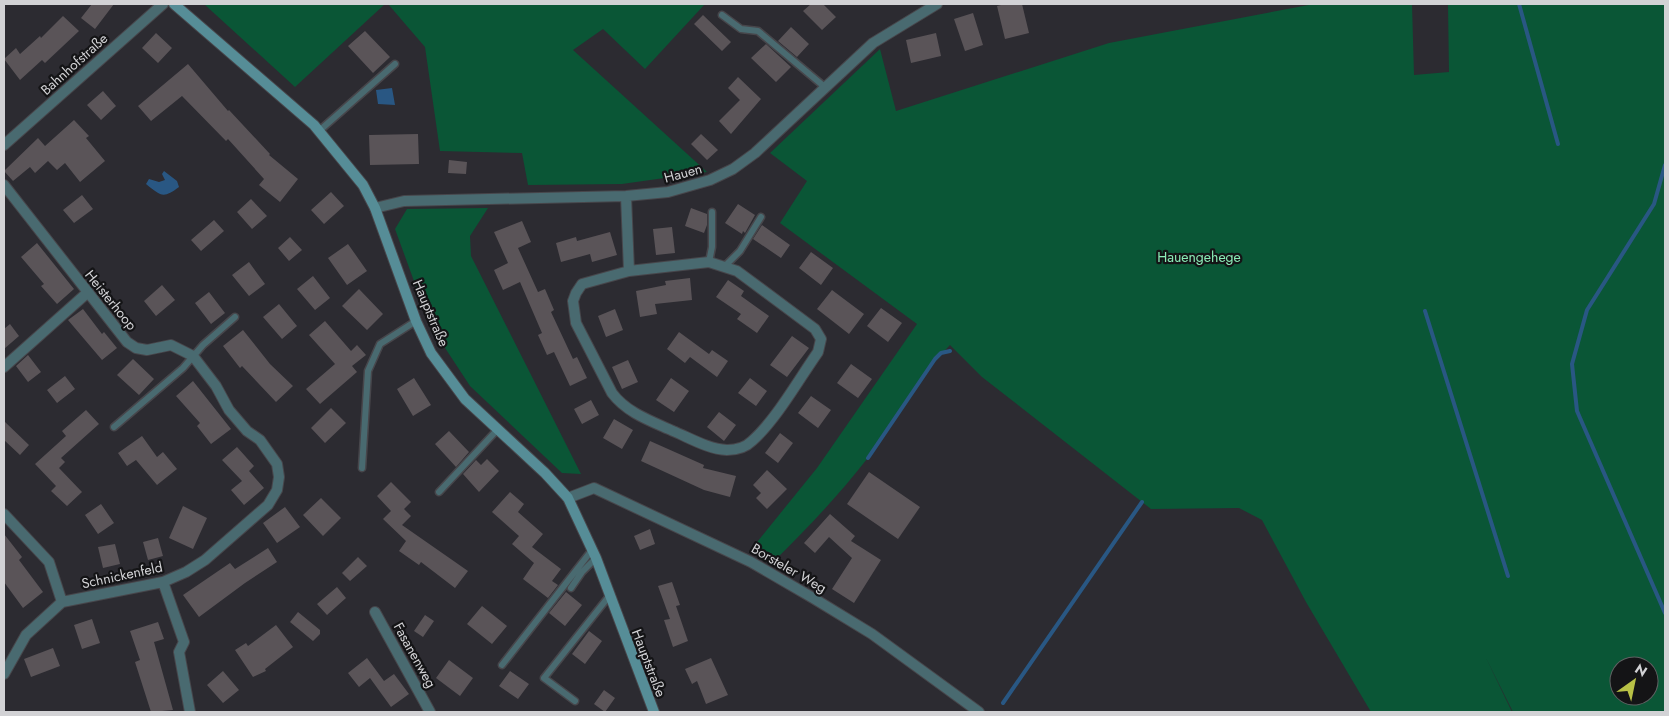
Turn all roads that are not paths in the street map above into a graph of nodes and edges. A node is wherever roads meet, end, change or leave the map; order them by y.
1 (163, 4) edge
2 (174, 4) edge
3 (937, 4) edge
4 (722, 15) dead end
5 (395, 64) dead end
6 (826, 88) junction
7 (319, 131) junction
8 (4, 145) edge
9 (4, 184) edge
10 (626, 196) junction
11 (375, 208) junction
12 (712, 212) dead end
13 (761, 217) dead end
14 (709, 262) junction
15 (725, 266) junction
16 (629, 271) junction
17 (87, 293) junction
18 (235, 317) dead end
19 (416, 321) junction
20 (193, 356) junction
21 (4, 367) edge
22 (114, 427) dead end
23 (498, 429) junction
24 (362, 468) dead end
25 (277, 490) joint
26 (439, 492) dead end
27 (568, 498) junction
28 (4, 514) edge
29 (594, 554) junction
30 (163, 582) junction
31 (571, 588) dead end
32 (610, 595) junction
33 (62, 602) junction
34 (375, 612) dead end
35 (502, 665) dead end
36 (4, 674) edge
37 (575, 701) dead end
38 (190, 712) edge
39 (430, 712) edge
40 (654, 712) edge
41 (979, 712) edge

1 - 8 street, Bahnhofstraße
2 - 7 main road, Hauptstraße
3 - 6 street, Hauen
4 - 6 lane
5 - 7 lane
6 - 10 street, Hauen
7 - 11 main road, Hauptstraße
9 - 17 street, Heisterhoop
10 - 11 street, Hauen
10 - 16 street
11 - 19 main road, Hauptstraße
12 - 14 lane
13 - 15 lane
14 - 15 street
14 - 16 street
15 - 16 street
17 - 20 street, Heisterhoop
17 - 21 street
18 - 20 lane
19 - 23 main road, Hauptstraße
19 - 24 lane
20 - 22 lane
20 - 25 street, Heisterhoop
23 - 26 lane
23 - 27 main road, Hauptstraße
25 - 30 street, Schnickenfeld
27 - 29 main road, Hauptstraße
27 - 41 street, Borsteler Weg
28 - 33 street
29 - 31 lane
29 - 32 main road, Hauptstraße
29 - 35 lane
30 - 33 street, Schnickenfeld
30 - 38 street
32 - 37 lane
32 - 40 main road, Hauptstraße
33 - 36 street
34 - 39 street, Fasanenweg

